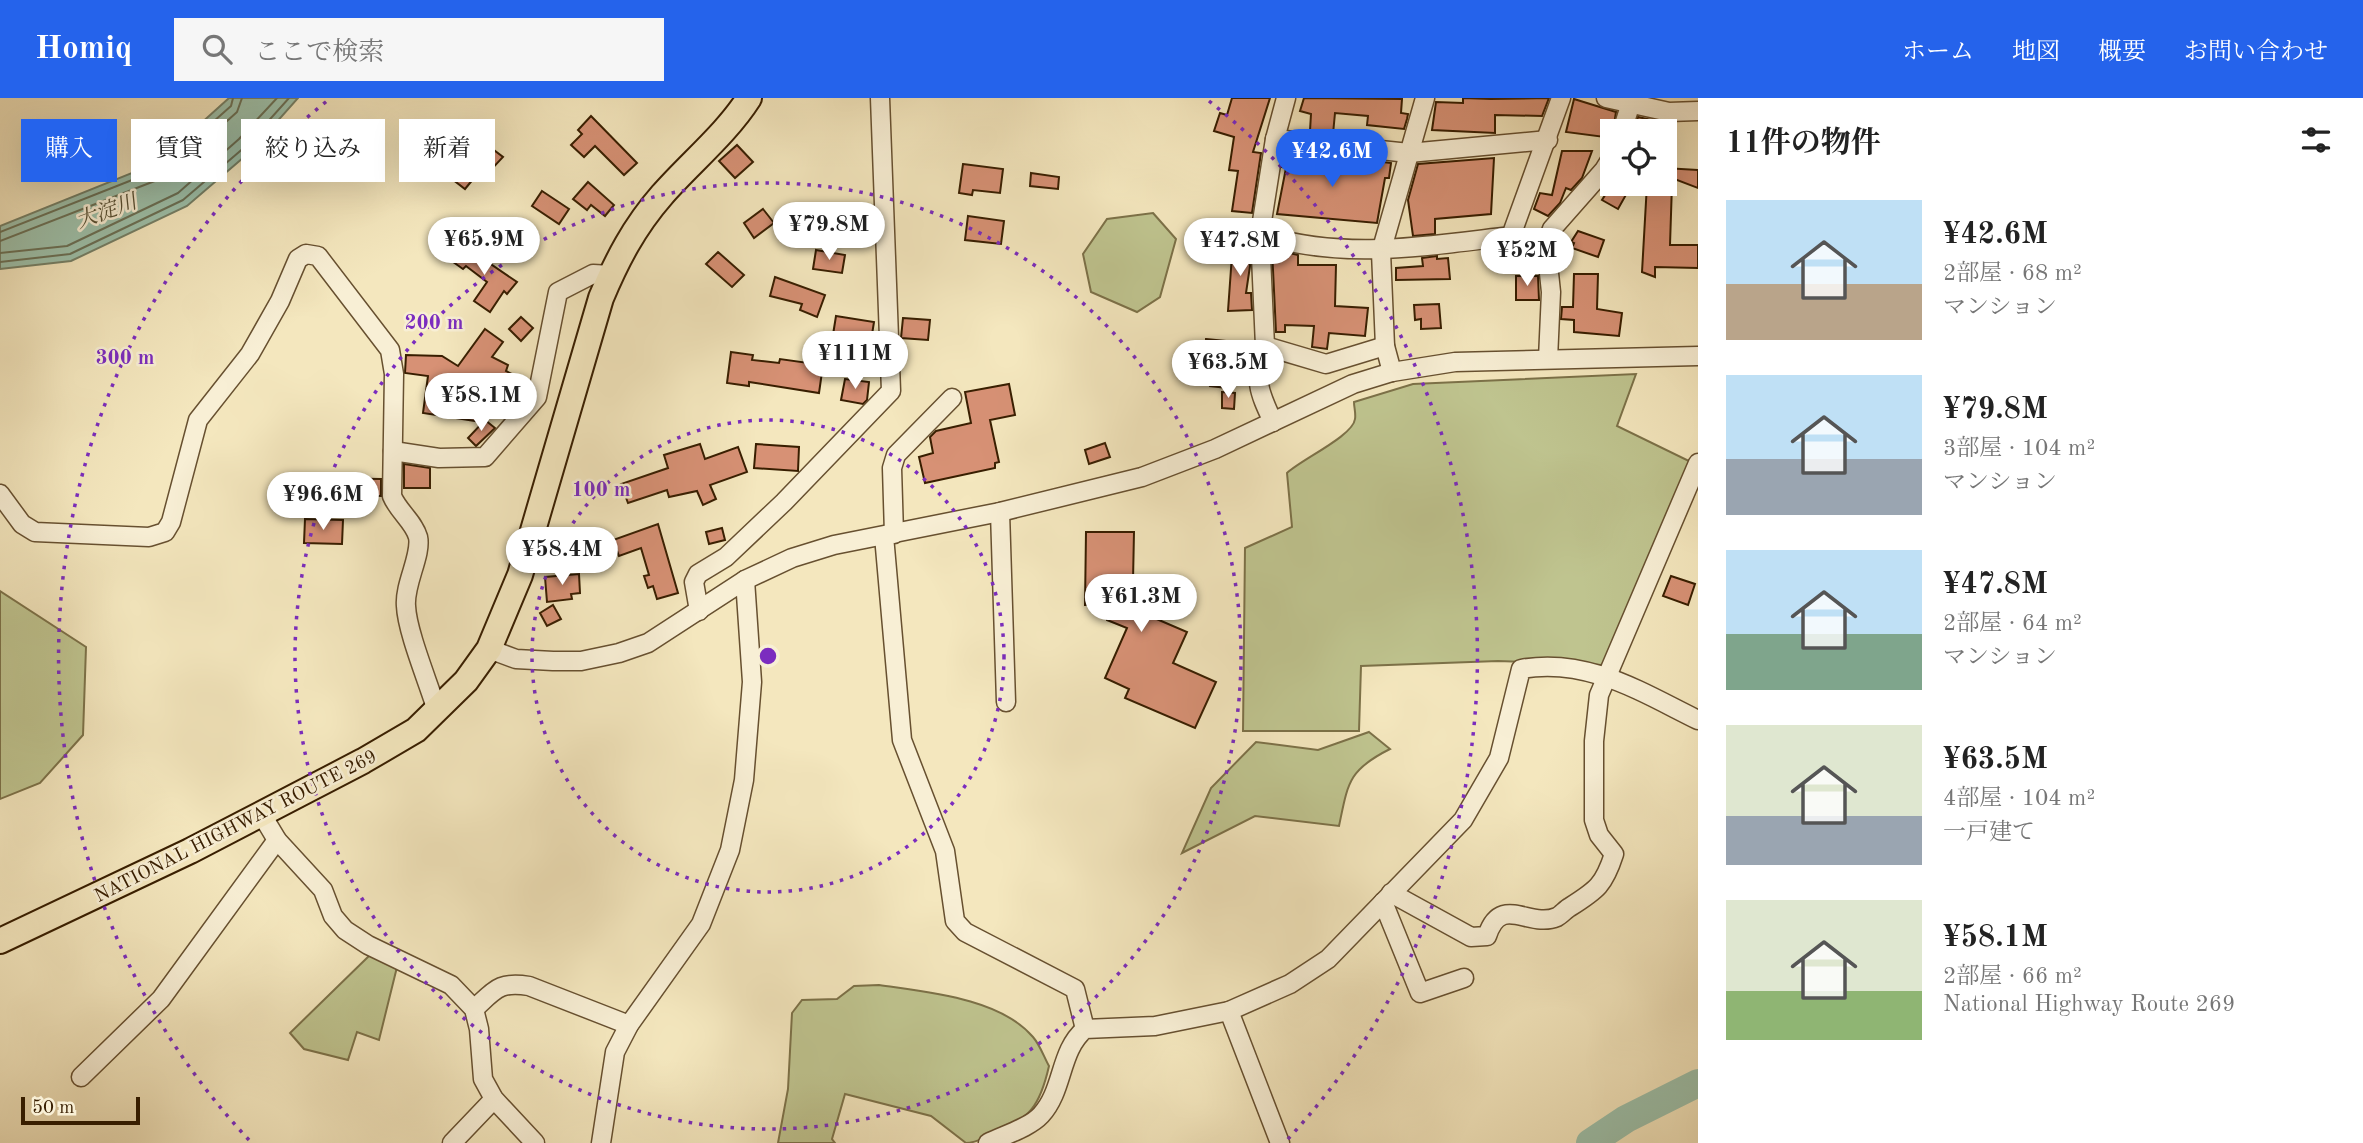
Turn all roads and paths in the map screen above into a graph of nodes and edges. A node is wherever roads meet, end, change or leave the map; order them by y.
1 (749, 98) edge
2 (880, 98) edge
3 (1286, 98) edge
4 (1425, 98) edge
5 (1560, 98) edge
6 (1606, 98) edge
7 (1630, 106) junction
8 (1698, 111) edge
9 (1626, 119) edge
10 (1275, 139) junction
11 (1548, 140) junction
12 (1409, 153) junction
13 (1600, 175) edge
14 (1260, 234) junction
15 (1381, 251) junction
16 (611, 275) junction
17 (1265, 346) junction
18 (1385, 346) junction
19 (1698, 356) edge
20 (1548, 359) junction
21 (1392, 372) junction
22 (952, 398) dead end
23 (1273, 422) junction
24 (393, 451) junction
25 (1698, 463) edge
26 (0, 494) edge
27 (1000, 512) junction
28 (889, 535) junction
29 (745, 580) junction
30 (699, 611) junction
31 (489, 649) junction
32 (1608, 675) junction
33 (1006, 702) dead end
34 (437, 711) junction
35 (1698, 720) edge
36 (262, 815) junction
37 (277, 840) junction
38 (1387, 897) junction
39 (0, 941) edge
40 (1464, 978) dead end
41 (474, 1009) junction
42 (1229, 1010) junction
43 (629, 1025) junction
44 (1086, 1029) junction
45 (81, 1077) dead end
46 (494, 1099) junction
47 (452, 1143) edge
48 (535, 1143) edge
49 (601, 1143) edge
50 (988, 1143) edge
51 (1280, 1143) edge

1 - 16 highway, NATIONAL HIGHWAY ROUTE 269
2 - 30 street
3 - 10 street
4 - 12 street
5 - 11 street
6 - 7 street
7 - 8 street
7 - 9 street
10 - 12 street
10 - 14 street
11 - 12 street
11 - 15 street
12 - 15 street
13 - 20 street
14 - 15 street
14 - 17 street
15 - 18 street
16 - 24 street
16 - 31 highway, NATIONAL HIGHWAY ROUTE 269
17 - 18 street
17 - 23 street
18 - 21 street
19 - 20 street
20 - 21 street
21 - 23 street
22 - 28 street
23 - 27 street
24 - 26 street
24 - 34 street
25 - 32 street
27 - 28 street
27 - 33 street
28 - 29 street
28 - 44 street
29 - 30 street
29 - 43 street
30 - 31 street
31 - 34 highway, NATIONAL HIGHWAY ROUTE 269
32 - 35 street
32 - 38 street
32 - 38 street
34 - 36 highway, NATIONAL HIGHWAY ROUTE 269
36 - 37 street
36 - 39 highway, NATIONAL HIGHWAY ROUTE 269
37 - 41 street
37 - 45 street
38 - 40 street
38 - 42 street
41 - 43 street
41 - 46 street
42 - 44 street
42 - 51 street
43 - 49 street
44 - 50 street
46 - 47 street
46 - 48 street

